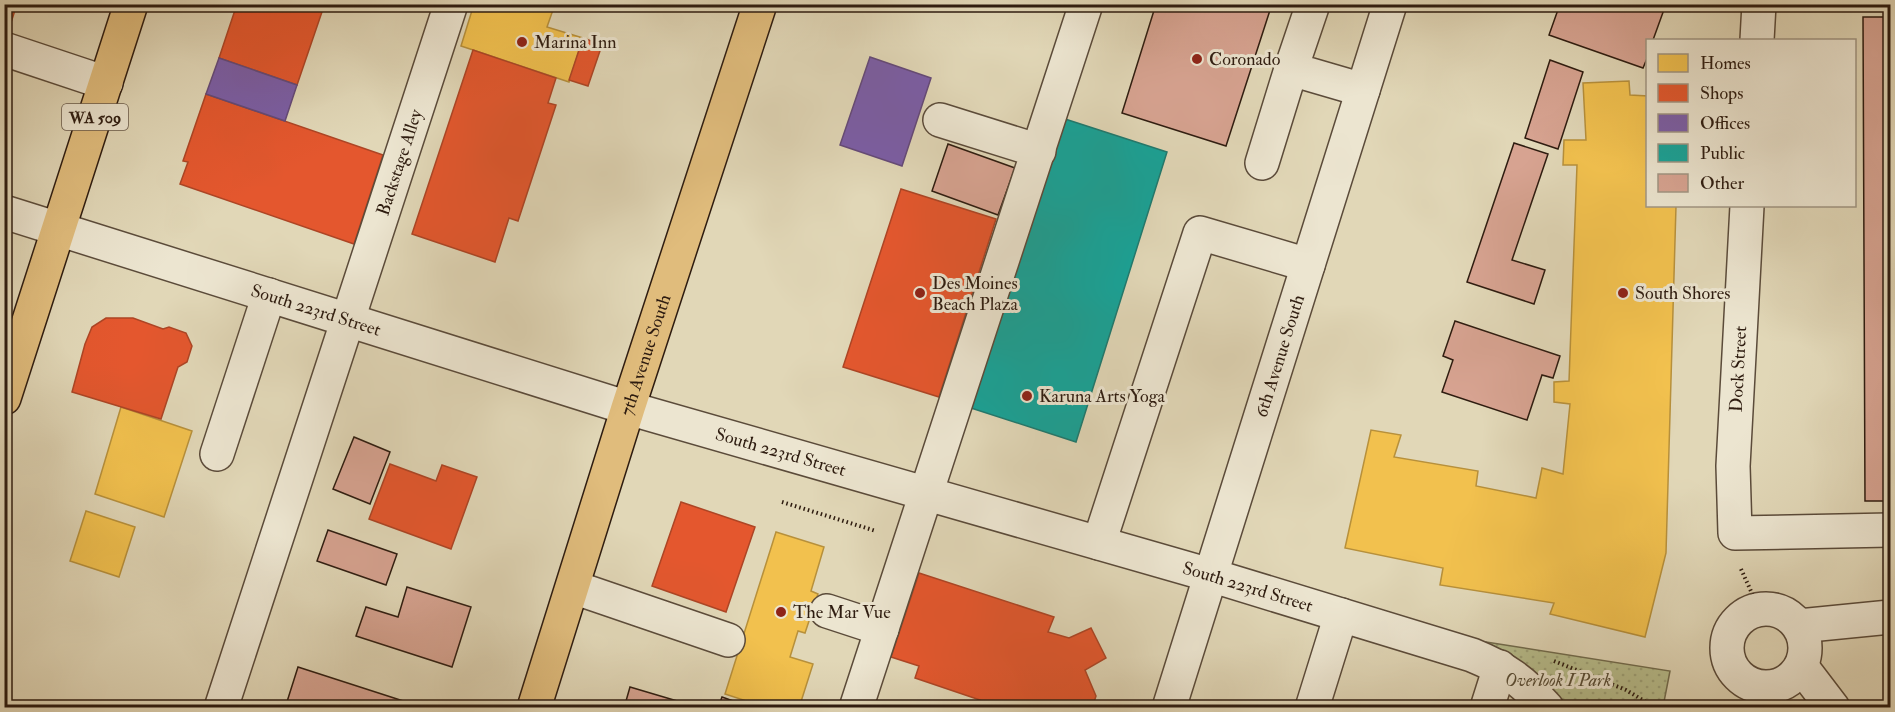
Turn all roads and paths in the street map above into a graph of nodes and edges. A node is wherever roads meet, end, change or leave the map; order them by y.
1 (131, 4) edge
2 (451, 4) edge
3 (760, 4) edge
4 (1086, 4) edge
5 (1313, 4) edge
6 (1390, 4) edge
7 (1759, 4) edge
8 (1757, 39) edge
9 (4, 49) edge
10 (1291, 69) junction
11 (106, 83) junction
12 (1363, 90) junction
13 (940, 120) dead end
14 (1039, 151) junction
15 (1262, 163) dead end
16 (1747, 207) edge
17 (4, 212) edge
18 (60, 229) junction
19 (1308, 265) junction
20 (269, 295) junction
21 (349, 320) junction
22 (4, 398) edge
23 (628, 408) junction
24 (217, 454) dead end
25 (927, 493) junction
26 (782, 502) dead end
27 (1890, 530) edge
28 (910, 543) junction
29 (1099, 543) junction
30 (1210, 574) junction
31 (573, 587) junction
32 (827, 611) dead end
33 (1341, 615) junction
34 (1890, 617) edge
35 (1799, 626) junction
36 (882, 629) junction
37 (728, 640) dead end
38 (1801, 666) junction
39 (1500, 667) junction
40 (1547, 707) edge
41 (221, 708) edge
42 (534, 708) edge
43 (856, 708) edge
44 (1169, 708) edge
45 (1312, 708) edge
46 (1487, 708) edge
47 (1833, 708) edge

1 - 11 main road, WA 509
2 - 21 street, Backstage Alley
3 - 23 main road, 7th Avenue South
4 - 14 street
5 - 10 street
6 - 12 street, 6th Avenue South
7 - 8 street
9 - 11 street
10 - 12 street
10 - 15 street
11 - 18 main road, WA 509
12 - 19 street, 6th Avenue South
13 - 14 street
14 - 25 street
16 - 27 street, Dock Street
17 - 18 street, South 223rd Street
18 - 20 street, South 223rd Street
18 - 22 main road, WA 509
19 - 29 street
19 - 30 street, 6th Avenue South
20 - 21 street, South 223rd Street
20 - 24 street
21 - 23 street, South 223rd Street
21 - 41 street, Backstage Alley
23 - 25 street, South 223rd Street
23 - 31 main road, 7th Avenue South
25 - 28 street
25 - 29 street, South 223rd Street
26 - 28 path
28 - 36 street
29 - 30 street, South 223rd Street
30 - 33 street, South 223rd Street
30 - 44 street, 6th Avenue South
31 - 37 street
31 - 42 main road, 7th Avenue South
32 - 36 street
33 - 39 street, South 223rd Street
33 - 45 street
34 - 35 street
35 - 38 street
35 - 38 street
36 - 43 street
38 - 47 street
39 - 40 street, South 223rd Street
39 - 46 street

